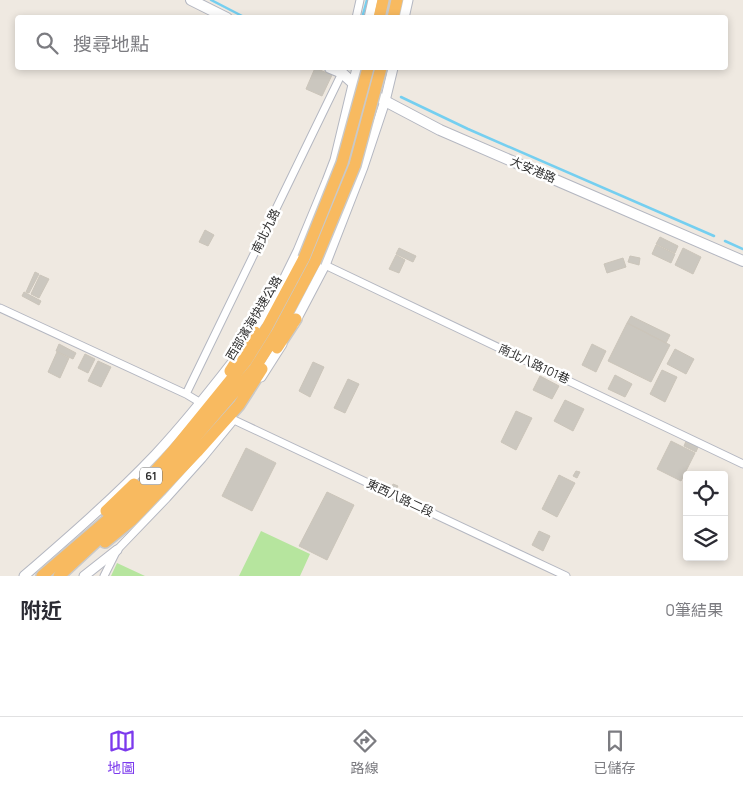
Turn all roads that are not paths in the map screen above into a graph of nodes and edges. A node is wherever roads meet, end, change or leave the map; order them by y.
1 (191, 0) edge
2 (360, 0) edge
3 (373, 0) edge
4 (383, 0) edge
5 (397, 0) edge
6 (408, 0) edge
7 (221, 15) edge
8 (357, 15) edge
9 (370, 15) edge
10 (380, 15) edge
11 (394, 15) edge
12 (405, 15) edge
13 (342, 70) edge
14 (356, 70) edge
15 (367, 70) edge
16 (380, 70) edge
17 (393, 70) edge
18 (353, 83) junction
19 (385, 101) junction
20 (743, 261) edge
21 (315, 262) junction
22 (0, 308) edge
23 (268, 312) junction
24 (296, 319) junction
25 (250, 365) junction
26 (186, 394) junction
27 (201, 403) junction
28 (234, 420) junction
29 (743, 464) edge
30 (117, 550) junction
31 (24, 576) edge
32 (41, 576) edge
33 (59, 576) edge
34 (63, 576) edge
35 (84, 576) edge
36 (104, 576) edge
37 (566, 576) edge

1 - 7 main road
2 - 8 street
3 - 9 street
4 - 10 highway
5 - 11 highway
6 - 12 street
13 - 18 main road, 大安港路
13 - 26 street, 南北九路
14 - 18 street
15 - 21 highway, 西部濱海快速公路 / 61, bridge
16 - 21 highway, 西部濱海快速公路 / 61, bridge
17 - 19 street
18 - 19 main road, 大安港路
18 - 23 street
19 - 20 main road, 大安港路
19 - 21 street
21 - 24 street
21 - 25 highway, 西部濱海快速公路 / 61
21 - 29 street, 南北八路101巷
22 - 26 street
23 - 27 street
23 - 32 highway
24 - 28 street
24 - 34 highway
25 - 32 highway, 西部濱海快速公路 / 61
25 - 33 highway, 西部濱海快速公路 / 61
26 - 27 street
27 - 31 street
28 - 30 street
28 - 37 street, 東西八路二段
30 - 35 street
30 - 36 street

